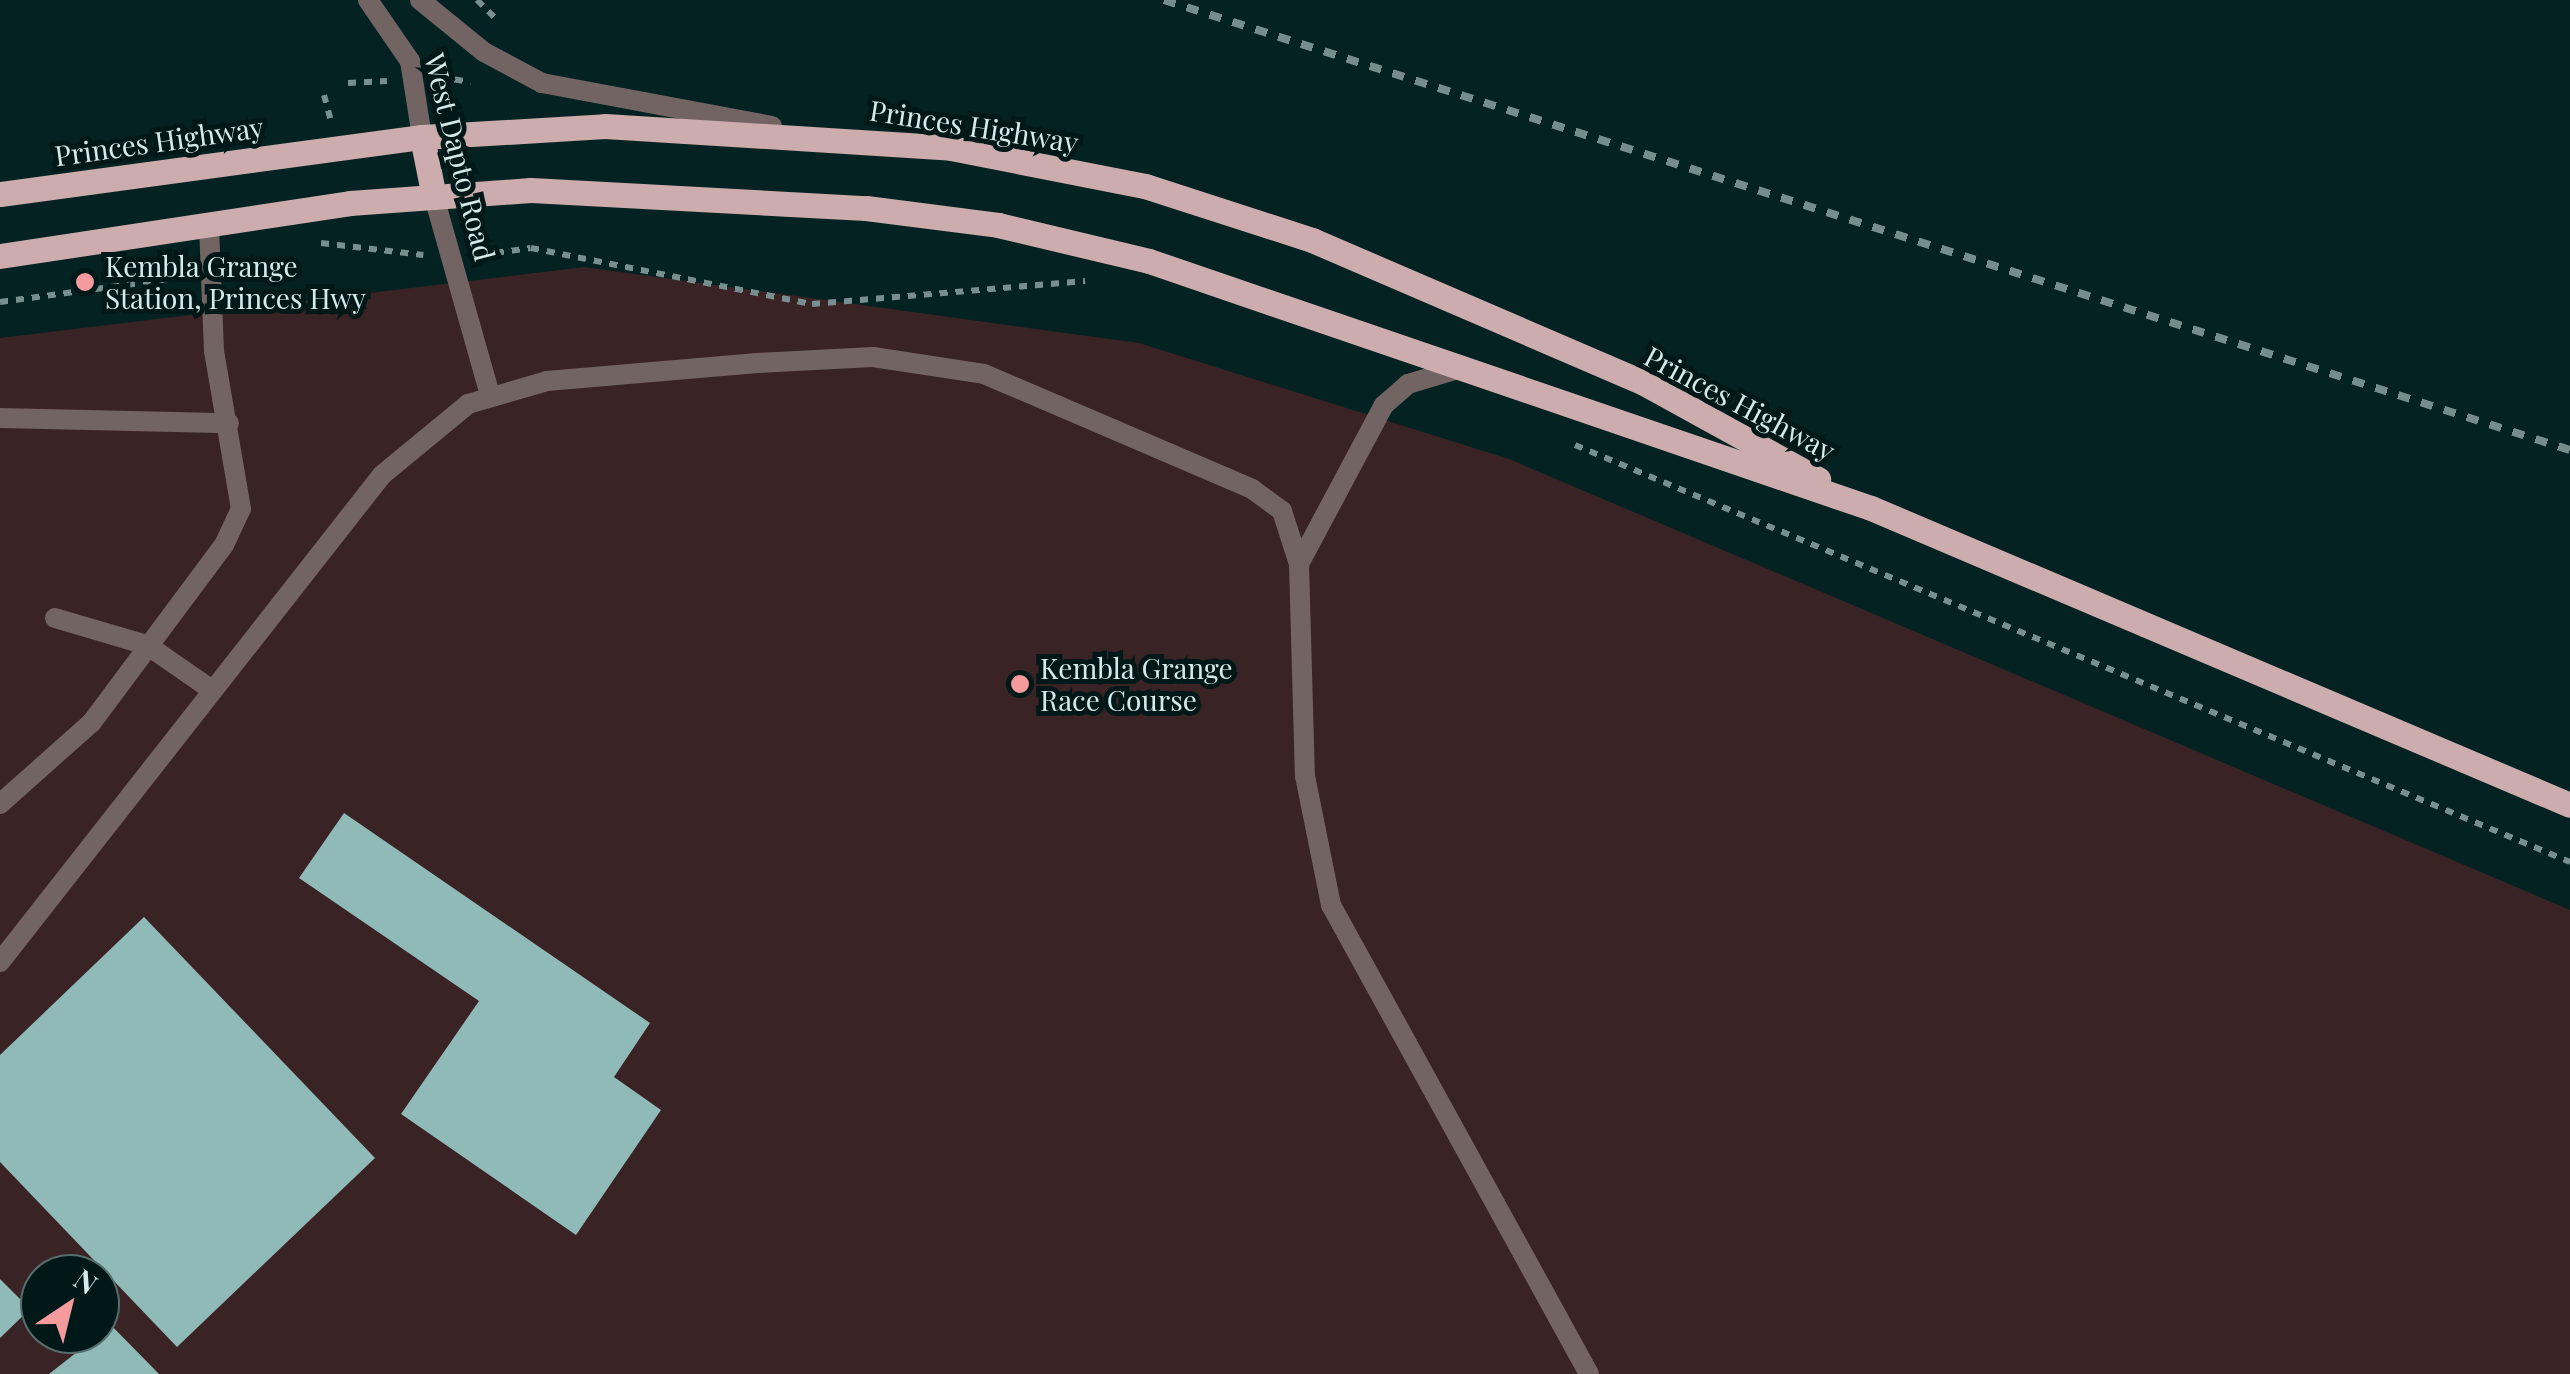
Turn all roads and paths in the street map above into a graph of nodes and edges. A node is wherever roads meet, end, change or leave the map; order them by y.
1 (368, 0) edge
2 (420, 0) edge
3 (476, 0) edge
4 (508, 28) dead end
5 (830, 133) junction
6 (422, 137) junction
7 (0, 194) edge
8 (434, 197) junction
9 (209, 225) junction
10 (503, 255) dead end
11 (0, 256) edge
12 (1105, 286) dead end
13 (1463, 368) junction
14 (490, 395) junction
15 (0, 418) edge
16 (230, 424) junction
17 (1555, 437) dead end
18 (1871, 508) junction
19 (1299, 564) junction
20 (55, 618) dead end
21 (147, 645) junction
22 (212, 690) junction
23 (0, 804) edge
24 (2570, 805) edge
25 (2570, 862) edge
26 (0, 962) edge
27 (1589, 1374) edge

1 - 6 street, West Dapto Road
2 - 5 street
3 - 4 path
5 - 6 main road, Princes Highway
5 - 18 main road, Princes Highway
6 - 7 main road, Princes Highway
6 - 8 main road, West Dapto Road
8 - 9 main road, Princes Highway
8 - 13 main road, Princes Highway
8 - 14 street, West Dapto Road
9 - 11 main road, Princes Highway
9 - 16 street
10 - 12 path
13 - 18 main road, Princes Highway
13 - 19 street
14 - 19 street
14 - 22 street
15 - 16 street
16 - 21 street
17 - 25 path
18 - 24 main road, Princes Highway
19 - 27 street
20 - 21 street
21 - 22 street
21 - 23 street
22 - 26 street

